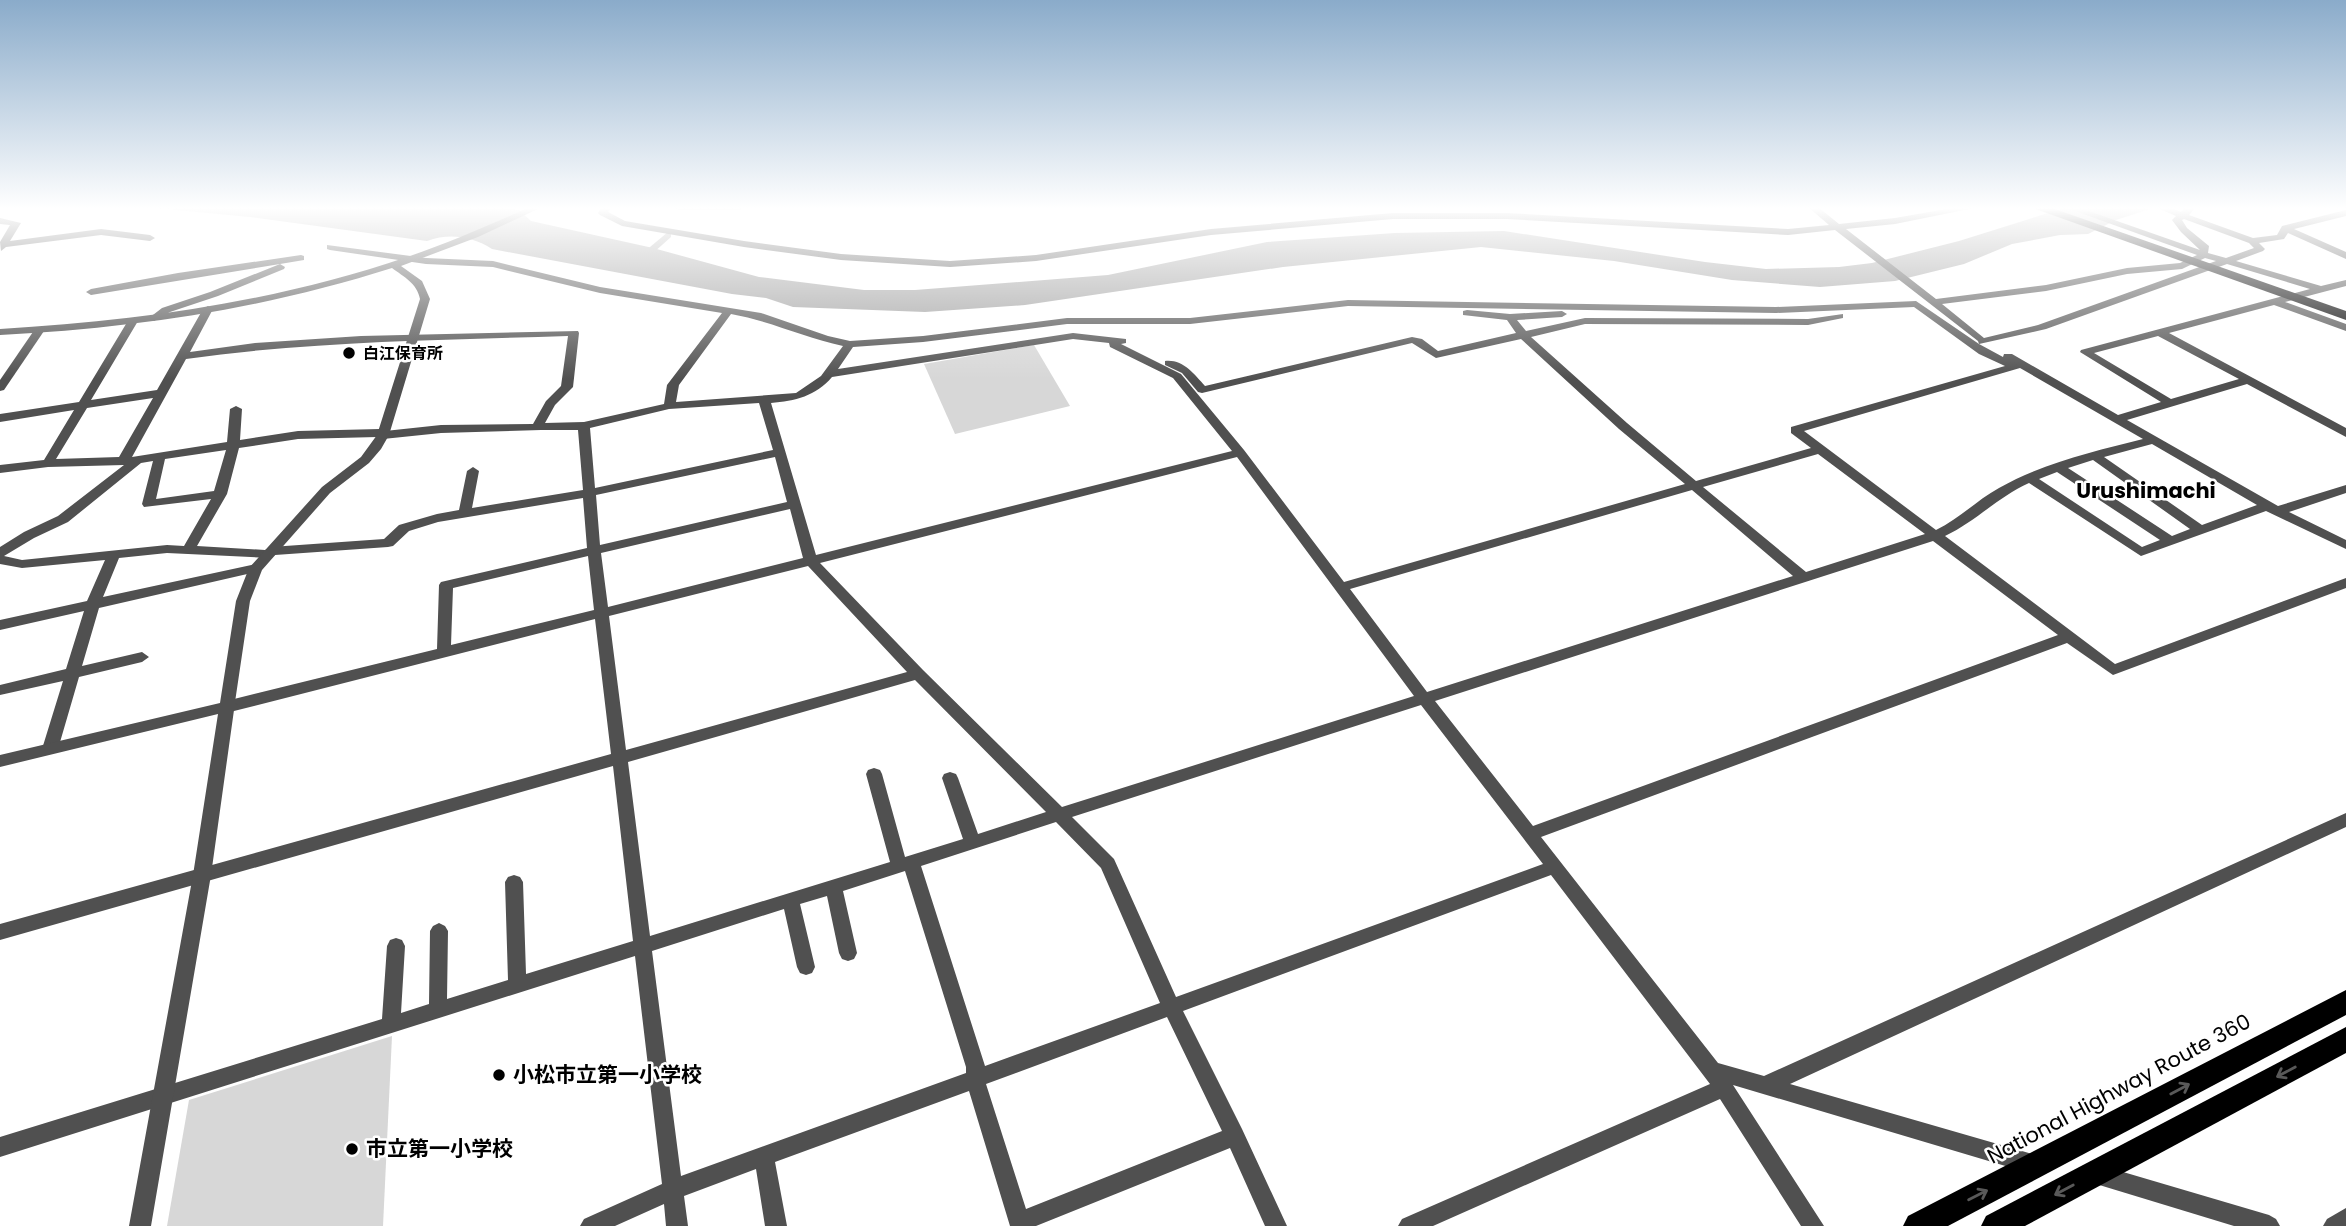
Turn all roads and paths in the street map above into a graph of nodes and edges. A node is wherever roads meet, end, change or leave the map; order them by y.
1 (256, 264) edge
2 (286, 264) edge
3 (494, 264) edge
4 (1887, 264) edge
5 (2186, 264) edge
6 (2200, 264) edge
7 (2209, 264) edge
8 (2217, 264) edge
9 (2236, 264) edge
10 (393, 265) joint
11 (2346, 284) edge
12 (2321, 290) junction
13 (91, 292) dead end
14 (1932, 300) junction
15 (2275, 302) junction
16 (1405, 304) junction
17 (1611, 307) junction
18 (1870, 307) junction
19 (208, 309) junction
20 (729, 310) junction
21 (2346, 310) edge
22 (2346, 316) edge
23 (1510, 317) junction
24 (154, 318) junction
25 (132, 321) junction
26 (2346, 328) edge
27 (39, 331) junction
28 (0, 332) edge
29 (2159, 332) junction
30 (1523, 335) junction
31 (413, 339) junction
32 (1115, 340) junction
33 (1983, 342) junction
34 (849, 344) junction
35 (182, 356) junction
36 (2019, 366) junction
37 (830, 374) junction
38 (2249, 380) junction
39 (0, 388) edge
40 (161, 393) junction
41 (764, 400) junction
42 (2170, 403) junction
43 (81, 406) junction
44 (669, 406) junction
45 (236, 409) dead end
46 (0, 418) edge
47 (2117, 419) junction
48 (584, 426) junction
49 (537, 428) junction
50 (2346, 433) edge
51 (383, 435) junction
52 (2155, 440) junction
53 (235, 445) junction
54 (1821, 449) junction
55 (779, 452) junction
56 (1240, 453) junction
57 (160, 456) junction
58 (2096, 457) junction
59 (130, 460) junction
60 (48, 463) junction
61 (2060, 468) junction
62 (0, 469) edge
63 (473, 471) dead end
64 (2030, 478) junction
65 (1696, 486) junction
66 (2346, 489) edge
67 (588, 493) junction
68 (221, 494) junction
69 (794, 504) junction
70 (2274, 508) junction
71 (465, 513) junction
72 (2200, 530) junction
73 (1934, 536) junction
74 (2172, 542) junction
75 (2346, 545) edge
76 (189, 548) junction
77 (594, 550) junction
78 (270, 552) junction
79 (0, 553) edge
80 (114, 555) junction
81 (0, 561) edge
82 (810, 561) junction
83 (256, 568) junction
84 (1803, 577) junction
85 (2346, 583) edge
86 (1341, 587) junction
87 (93, 604) junction
88 (602, 614) junction
89 (0, 625) edge
90 (2068, 637) junction
91 (443, 653) junction
92 (142, 657) dead end
93 (72, 673) junction
94 (918, 674) junction
95 (0, 690) edge
96 (1424, 698) junction
97 (230, 706) junction
98 (50, 749) junction
99 (620, 758) junction
100 (0, 761) edge
101 (874, 774) dead end
102 (950, 778) dead end
103 (1057, 814) junction
104 (2346, 820) edge
105 (1528, 834) junction
106 (972, 842) junction
107 (905, 863) junction
108 (1554, 867) junction
109 (202, 875) junction
110 (514, 882) dead end
111 (832, 885) junction
112 (790, 898) junction
113 (0, 932) edge
114 (439, 932) dead end
115 (642, 945) junction
116 (396, 946) dead end
117 (848, 953) dead end
118 (806, 967) dead end
119 (517, 984) junction
120 (2346, 1002) edge
121 (1171, 1007) junction
122 (438, 1009) junction
123 (391, 1024) junction
124 (2346, 1039) edge
125 (1712, 1070) junction
126 (975, 1079) junction
127 (1766, 1085) junction
128 (1724, 1088) junction
129 (162, 1095) junction
130 (1235, 1136) junction
131 (0, 1147) edge
132 (764, 1157) junction
133 (2037, 1165) junction
134 (2095, 1174) junction
135 (672, 1190) junction
136 (2346, 1219) edge
137 (1021, 1224) edge
138 (140, 1226) edge
139 (591, 1226) edge
140 (677, 1226) edge
141 (776, 1226) edge
142 (1276, 1226) edge
143 (1409, 1226) edge
144 (1813, 1226) edge
145 (1917, 1226) edge
146 (1996, 1226) edge
147 (2269, 1226) edge
148 (2334, 1226) edge

1 - 13 street
2 - 24 street
3 - 20 street
4 - 14 street
5 - 14 street
6 - 22 highway
7 - 21 highway
8 - 33 street
9 - 12 street
10 - 19 street
10 - 31 street
11 - 12 street
12 - 15 street
14 - 33 street
15 - 26 street
15 - 29 street
16 - 17 street
16 - 23 street
16 - 34 street
17 - 18 street
17 - 23 street
18 - 30 street
18 - 36 street
19 - 24 street
19 - 35 street
20 - 34 street
20 - 44 street
23 - 30 street
24 - 25 street
25 - 27 street
25 - 43 street
27 - 28 street
27 - 39 street
29 - 38 street
29 - 42 street
30 - 32 street
30 - 65 street
31 - 35 street
31 - 49 street
31 - 51 street
32 - 37 street
32 - 56 street
33 - 36 street
34 - 37 street
35 - 40 street
36 - 47 street
36 - 54 street
37 - 41 street
38 - 42 street
38 - 50 street
40 - 43 street
40 - 59 street
41 - 44 street
41 - 55 street
42 - 47 street
43 - 46 street
43 - 60 street
44 - 48 street
45 - 53 street
47 - 52 street
48 - 49 street
48 - 67 street
49 - 51 street
51 - 53 street
51 - 78 street
52 - 58 street
52 - 70 street
53 - 57 street
53 - 68 street
54 - 65 street
54 - 73 street
55 - 67 street
55 - 69 street
56 - 82 street
56 - 86 street
57 - 59 street
57 - 68 street
58 - 61 street
58 - 72 street
59 - 60 street
59 - 79 street
60 - 62 street
61 - 64 street
61 - 74 street
63 - 71 street
64 - 73 street
64 - 74 street
65 - 84 street
65 - 86 street
66 - 70 street
67 - 71 street
67 - 77 street
68 - 76 street
69 - 77 street
69 - 82 street
70 - 72 street
70 - 75 street
71 - 78 street
72 - 74 street
73 - 84 street
73 - 90 street
76 - 78 street
76 - 80 street
77 - 88 street
77 - 91 street
78 - 83 street
80 - 81 street
80 - 87 street
82 - 88 street
82 - 94 street
83 - 87 street
83 - 97 street
84 - 96 street
85 - 90 street
86 - 96 street
87 - 89 street
87 - 93 street
88 - 91 street
88 - 99 street
90 - 105 street
91 - 97 street
92 - 93 street
93 - 95 street
93 - 98 street
94 - 99 street
94 - 103 street
96 - 103 street
96 - 105 street
97 - 98 street
97 - 109 street
98 - 100 street
99 - 109 street
99 - 115 street
101 - 107 street
102 - 106 street
103 - 106 street
103 - 121 street
104 - 127 street
105 - 108 street
106 - 107 street
107 - 111 street
107 - 126 street
108 - 121 street
108 - 125 street
109 - 113 street
109 - 129 street
110 - 119 street
111 - 112 street
111 - 117 street
112 - 115 street
112 - 118 street
114 - 122 street
115 - 119 street
115 - 135 street
116 - 123 street
119 - 122 street
133 -> 120 highway, National Highway Route 360
121 - 126 street
121 - 130 street
122 - 123 street
123 - 129 street
124 -> 134 highway
125 - 127 street
125 - 128 street
126 - 132 street
126 - 137 street
127 - 133 street
128 - 143 street
128 - 144 street
129 - 131 street
129 - 138 street
130 - 137 street
130 - 142 street
132 - 135 street
132 - 141 street
145 -> 133 highway, National Highway Route 360
134 -> 146 highway
134 - 147 street
135 - 139 street
135 - 140 street
136 - 148 street

